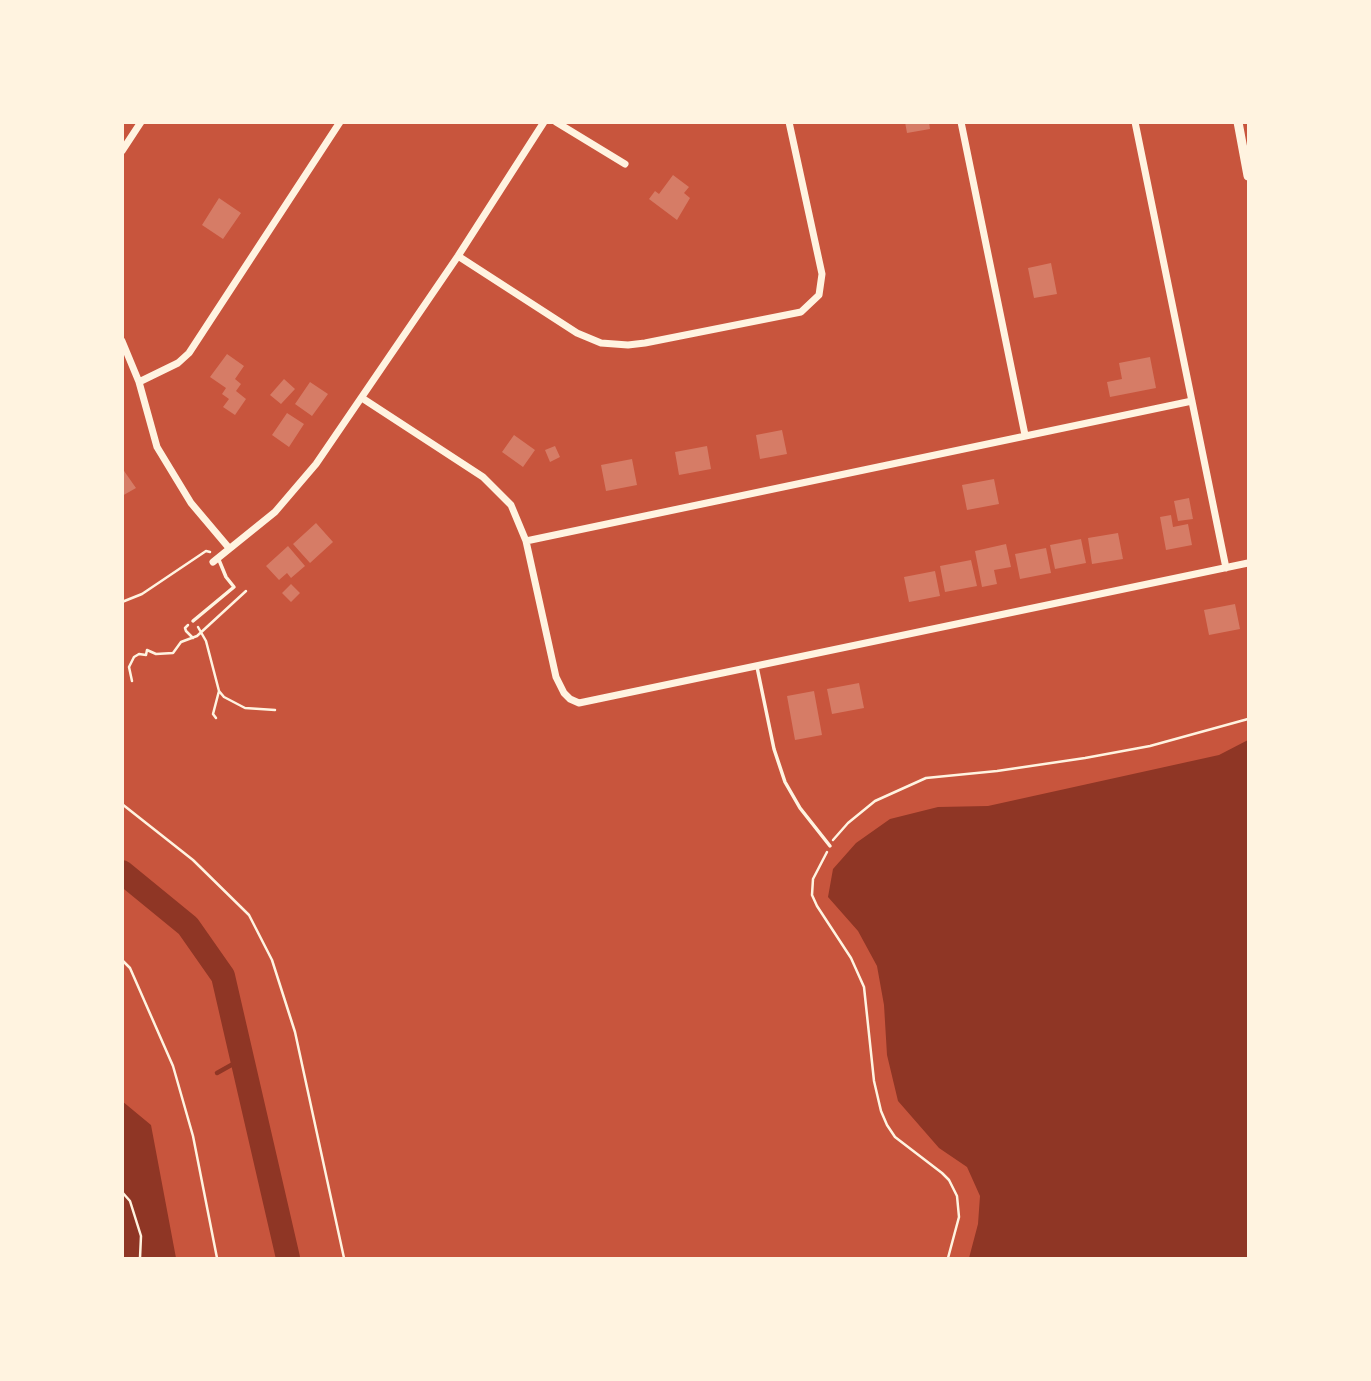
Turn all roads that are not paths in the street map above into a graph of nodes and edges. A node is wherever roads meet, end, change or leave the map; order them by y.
1 (141, 122) edge
2 (340, 122) edge
3 (544, 122) edge
4 (556, 122) edge
5 (789, 122) edge
6 (961, 122) edge
7 (1135, 122) edge
8 (1238, 122) edge
9 (122, 151) edge
10 (625, 164) dead end
11 (1248, 176) edge
12 (458, 256) junction
13 (122, 341) edge
14 (139, 382) junction
15 (362, 398) junction
16 (1192, 401) junction
17 (1025, 435) junction
18 (526, 541) junction
19 (229, 548) junction
20 (215, 560) joint
21 (1248, 563) edge
22 (1226, 568) junction
23 (193, 621) road end
24 (757, 667) junction
25 (830, 846) road end

1 - 9 street
2 - 14 street
3 - 12 street
4 - 10 street
5 - 12 street
6 - 17 street
7 - 16 street
8 - 11 street
12 - 15 street
13 - 14 street
14 - 19 street
15 - 18 street
15 - 19 street
16 - 17 street
16 - 22 street
17 - 18 street
18 - 24 street
19 - 20 street
20 - 23 lane
21 - 22 street
22 - 24 street
24 - 25 lane

